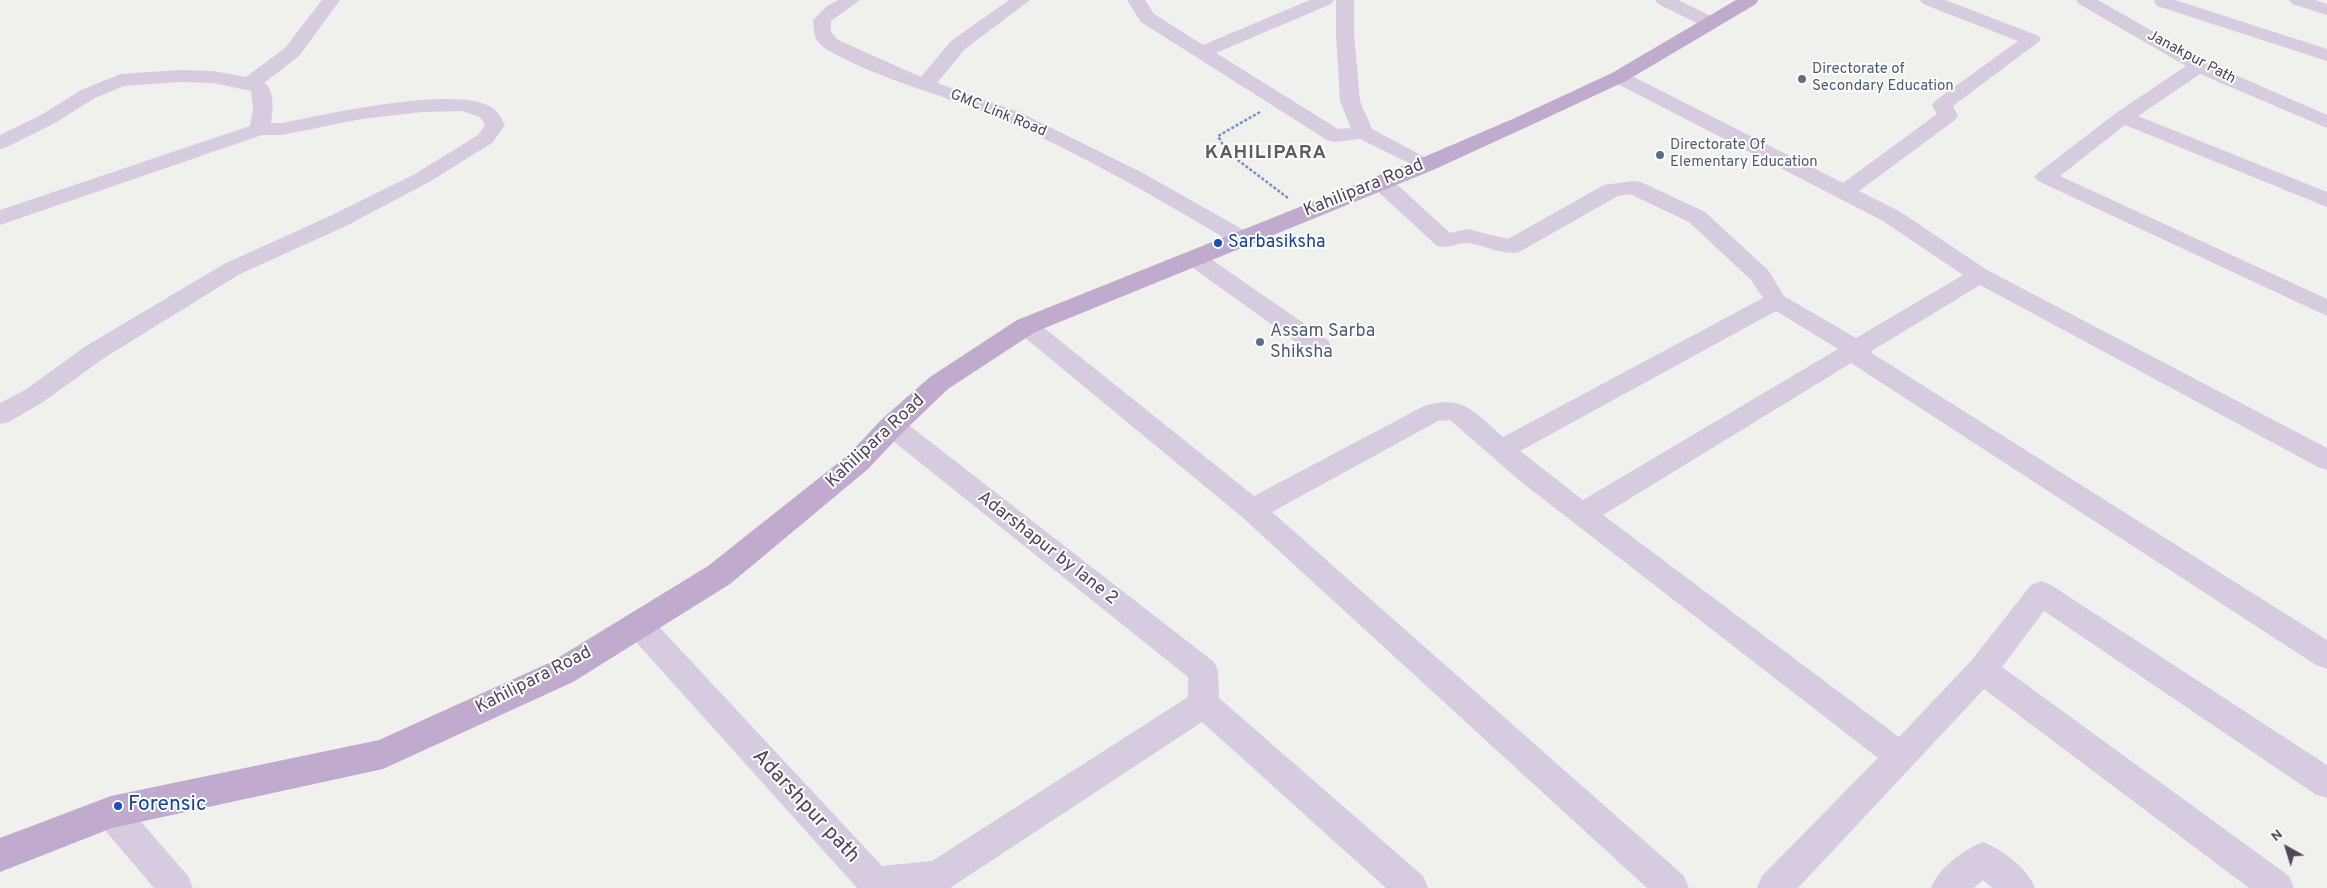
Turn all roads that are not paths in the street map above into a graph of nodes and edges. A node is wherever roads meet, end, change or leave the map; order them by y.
1 (331, 0) edge
2 (852, 0) edge
3 (1020, 0) edge
4 (1136, 0) edge
5 (1325, 0) edge
6 (1345, 0) edge
7 (1664, 0) edge
8 (1749, 0) edge
9 (1929, 0) edge
10 (2084, 0) edge
11 (2298, 0) edge
12 (2163, 2) dead end
13 (2327, 10) edge
14 (1711, 23) junction
15 (1200, 53) junction
16 (2327, 55) edge
17 (2199, 66) junction
18 (1619, 77) junction
19 (250, 84) junction
20 (925, 85) junction
21 (2124, 117) junction
22 (2327, 122) edge
23 (260, 129) junction
24 (1363, 133) junction
25 (0, 143) edge
26 (1425, 165) junction
27 (1381, 182) junction
28 (1844, 192) junction
29 (2327, 200) edge
30 (0, 218) edge
31 (1241, 238) junction
32 (1194, 258) junction
33 (1979, 275) junction
34 (1776, 301) junction
35 (2327, 308) edge
36 (1026, 326) junction
37 (1319, 346) dead end
38 (1855, 350) junction
39 (0, 415) edge
40 (892, 426) junction
41 (1501, 450) junction
42 (2327, 460) edge
43 (1252, 510) junction
44 (1582, 514) junction
45 (638, 624) junction
46 (2327, 656) edge
47 (1982, 670) junction
48 (1204, 704) junction
49 (1901, 757) junction
50 (2327, 782) edge
51 (111, 812) junction
52 (0, 856) edge
53 (176, 888) edge
54 (1411, 888) edge
55 (1672, 888) edge
56 (1774, 888) edge
57 (1948, 888) edge
58 (2018, 888) edge
59 (2277, 888) edge

1 - 19 street
2 - 20 street, GMC Link Road
3 - 20 street
4 - 15 street
5 - 15 street
6 - 24 street
7 - 14 street
8 - 14 main road, Kahilipara Road
9 - 28 street
10 - 17 street, Janakpur Path
11 - 13 street
12 - 16 street
14 - 18 main road, Kahilipara Road
15 - 24 street
17 - 21 street
17 - 22 street, Janakpur Path
18 - 26 main road, Kahilipara Road
18 - 28 street
19 - 23 street
19 - 25 street
20 - 31 street, GMC Link Road
21 - 29 street
21 - 35 street
23 - 30 street
23 - 39 street
24 - 26 street
26 - 27 main road, Kahilipara Road
27 - 31 main road, Kahilipara Road
27 - 34 street
28 - 33 street
31 - 32 main road, Kahilipara Road
32 - 36 main road, Kahilipara Road
32 - 37 street
33 - 38 street
33 - 42 street
34 - 38 street
34 - 41 street
36 - 40 main road, Kahilipara Road
36 - 43 street
38 - 44 street
38 - 46 street
40 - 45 main road, Kahilipara Road
40 - 48 street, Adarshapur by lane 2
41 - 43 street
41 - 44 street
43 - 55 street
44 - 49 street
45 - 48 street, Adarshpur path
45 - 51 main road, Kahilipara Road
47 - 49 street
47 - 50 street
47 - 59 street
48 - 54 street
49 - 56 street
51 - 52 main road, Kahilipara Road
51 - 53 street
57 - 58 street

